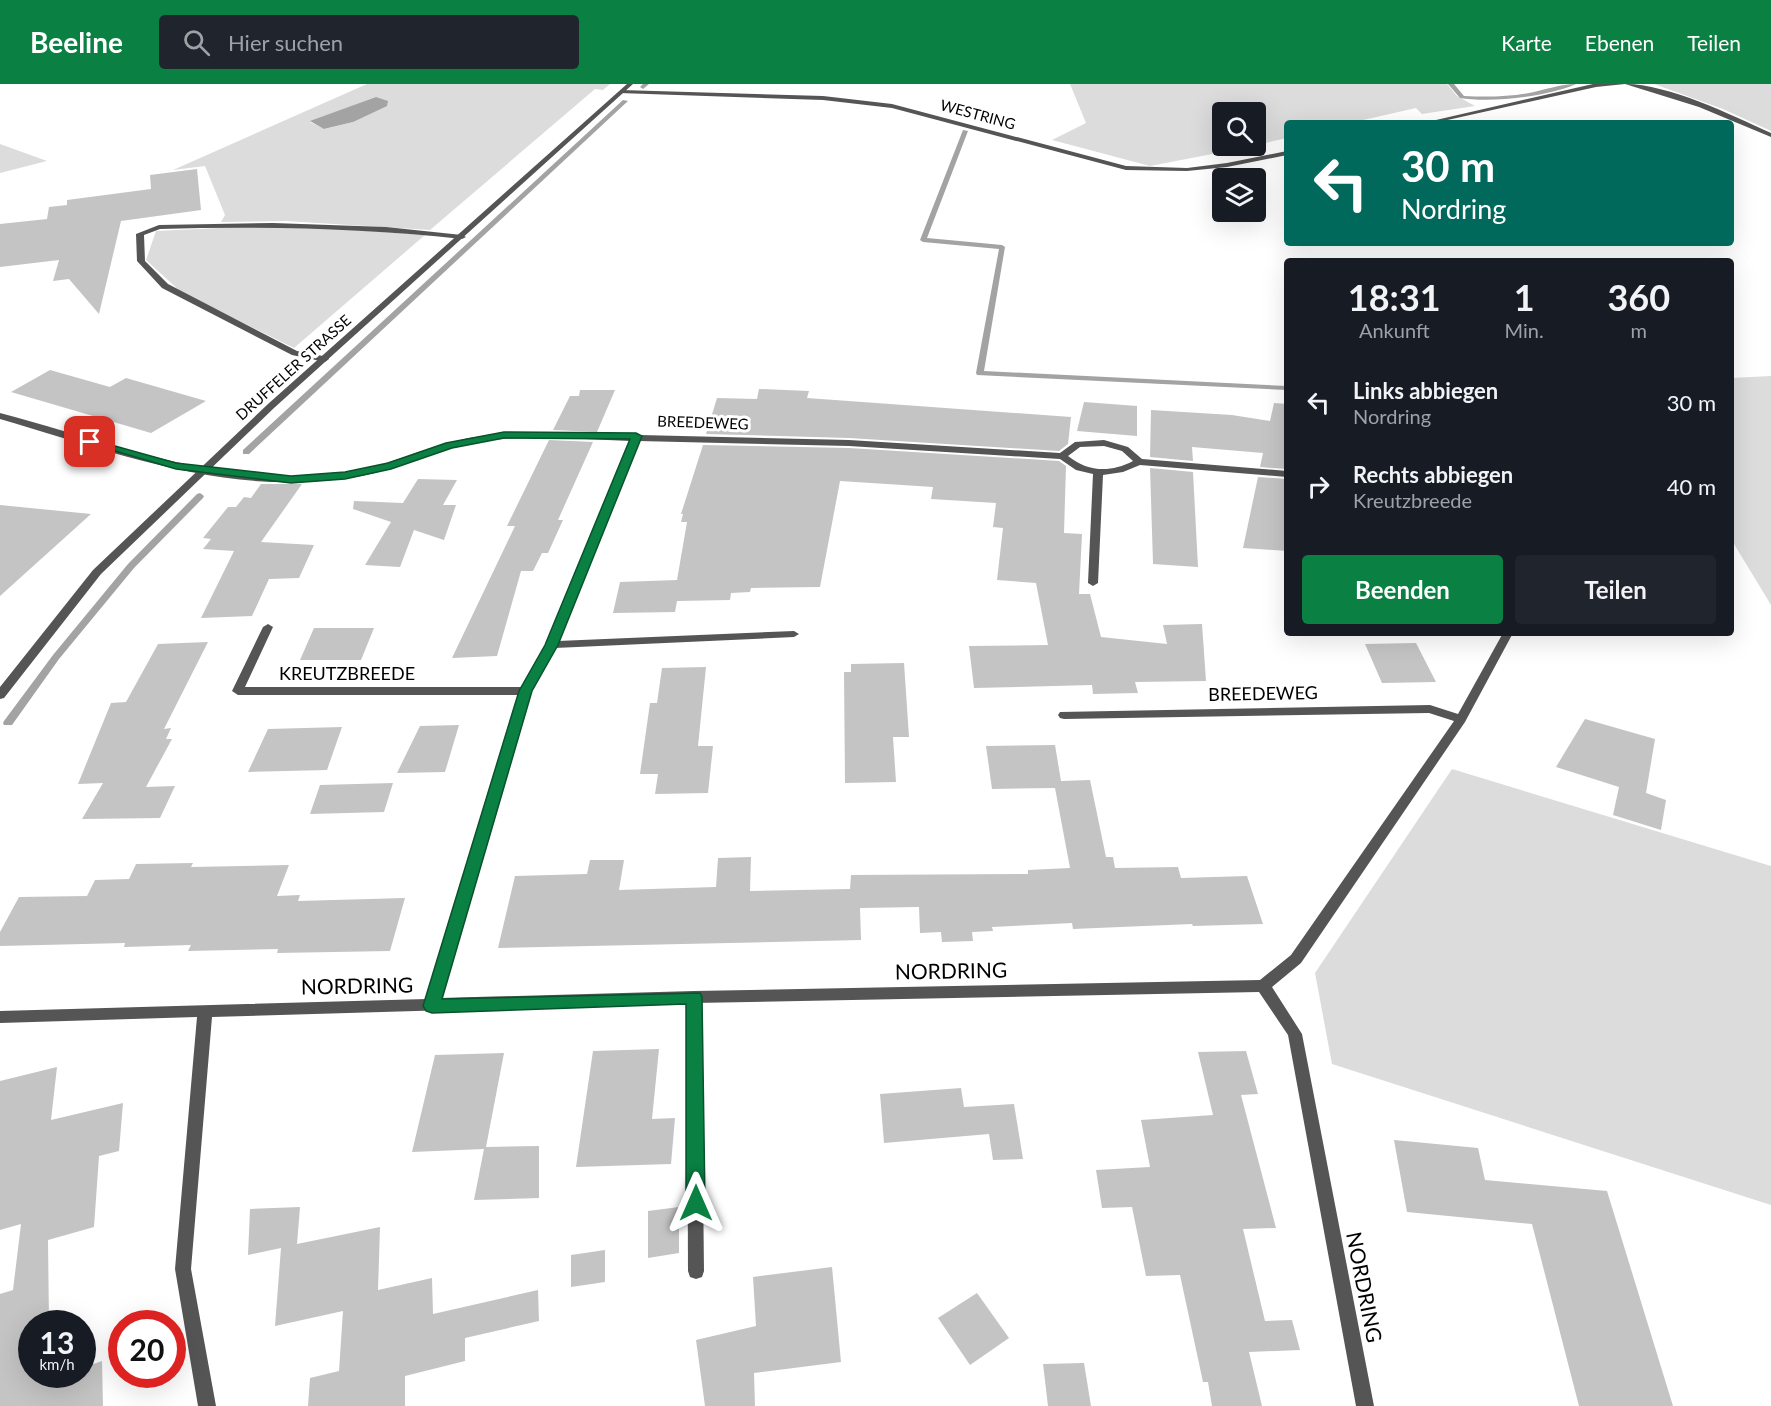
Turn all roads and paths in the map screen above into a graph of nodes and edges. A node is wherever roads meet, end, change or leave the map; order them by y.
1 (630, 84) edge
2 (1622, 84) edge
3 (1628, 84) edge
4 (621, 92) junction
5 (1439, 120) edge
6 (1771, 135) edge
7 (1284, 154) edge
8 (462, 237) junction
9 (325, 359) junction
10 (0, 416) edge
11 (636, 436) junction
12 (1062, 456) junction
13 (1139, 462) junction
14 (205, 470) junction
15 (1098, 473) junction
16 (1284, 474) edge
17 (1093, 583) dead end
18 (268, 627) dead end
19 (794, 634) dead end
20 (1506, 636) edge
21 (551, 645) junction
22 (525, 691) junction
23 (0, 695) edge
24 (1064, 715) dead end
25 (1461, 719) junction
26 (1263, 987) junction
27 (694, 997) junction
28 (432, 1006) junction
29 (205, 1011) junction
30 (0, 1017) edge
31 (696, 1271) dead end
32 (207, 1406) edge
33 (1365, 1406) edge

1 - 4 street, DRUFFELER STRASSE
2 - 5 street
3 - 6 street
4 - 7 street, WESTRING
4 - 8 street, DRUFFELER STRASSE
8 - 9 street, DRUFFELER STRASSE
8 - 9 street
9 - 14 street, DRUFFELER STRASSE
10 - 14 street, BREEDEWEG
11 - 12 street, BREEDEWEG
11 - 14 street, BREEDEWEG
11 - 21 street
12 - 13 street, BREEDEWEG
12 - 15 street, BREEDEWEG
13 - 15 street, BREEDEWEG
13 - 16 street, BREEDEWEG
14 - 23 street, DRUFFELER STRASSE
15 - 17 street
18 - 22 street, KREUTZBREEDE
19 - 21 street
20 - 25 street
21 - 22 street
22 - 28 street
24 - 25 street, BREEDEWEG
25 - 26 street
26 - 27 street, NORDRING
26 - 33 street, NORDRING
27 - 28 street, NORDRING
27 - 31 street
28 - 29 street, NORDRING
29 - 30 street, NORDRING
29 - 32 street

